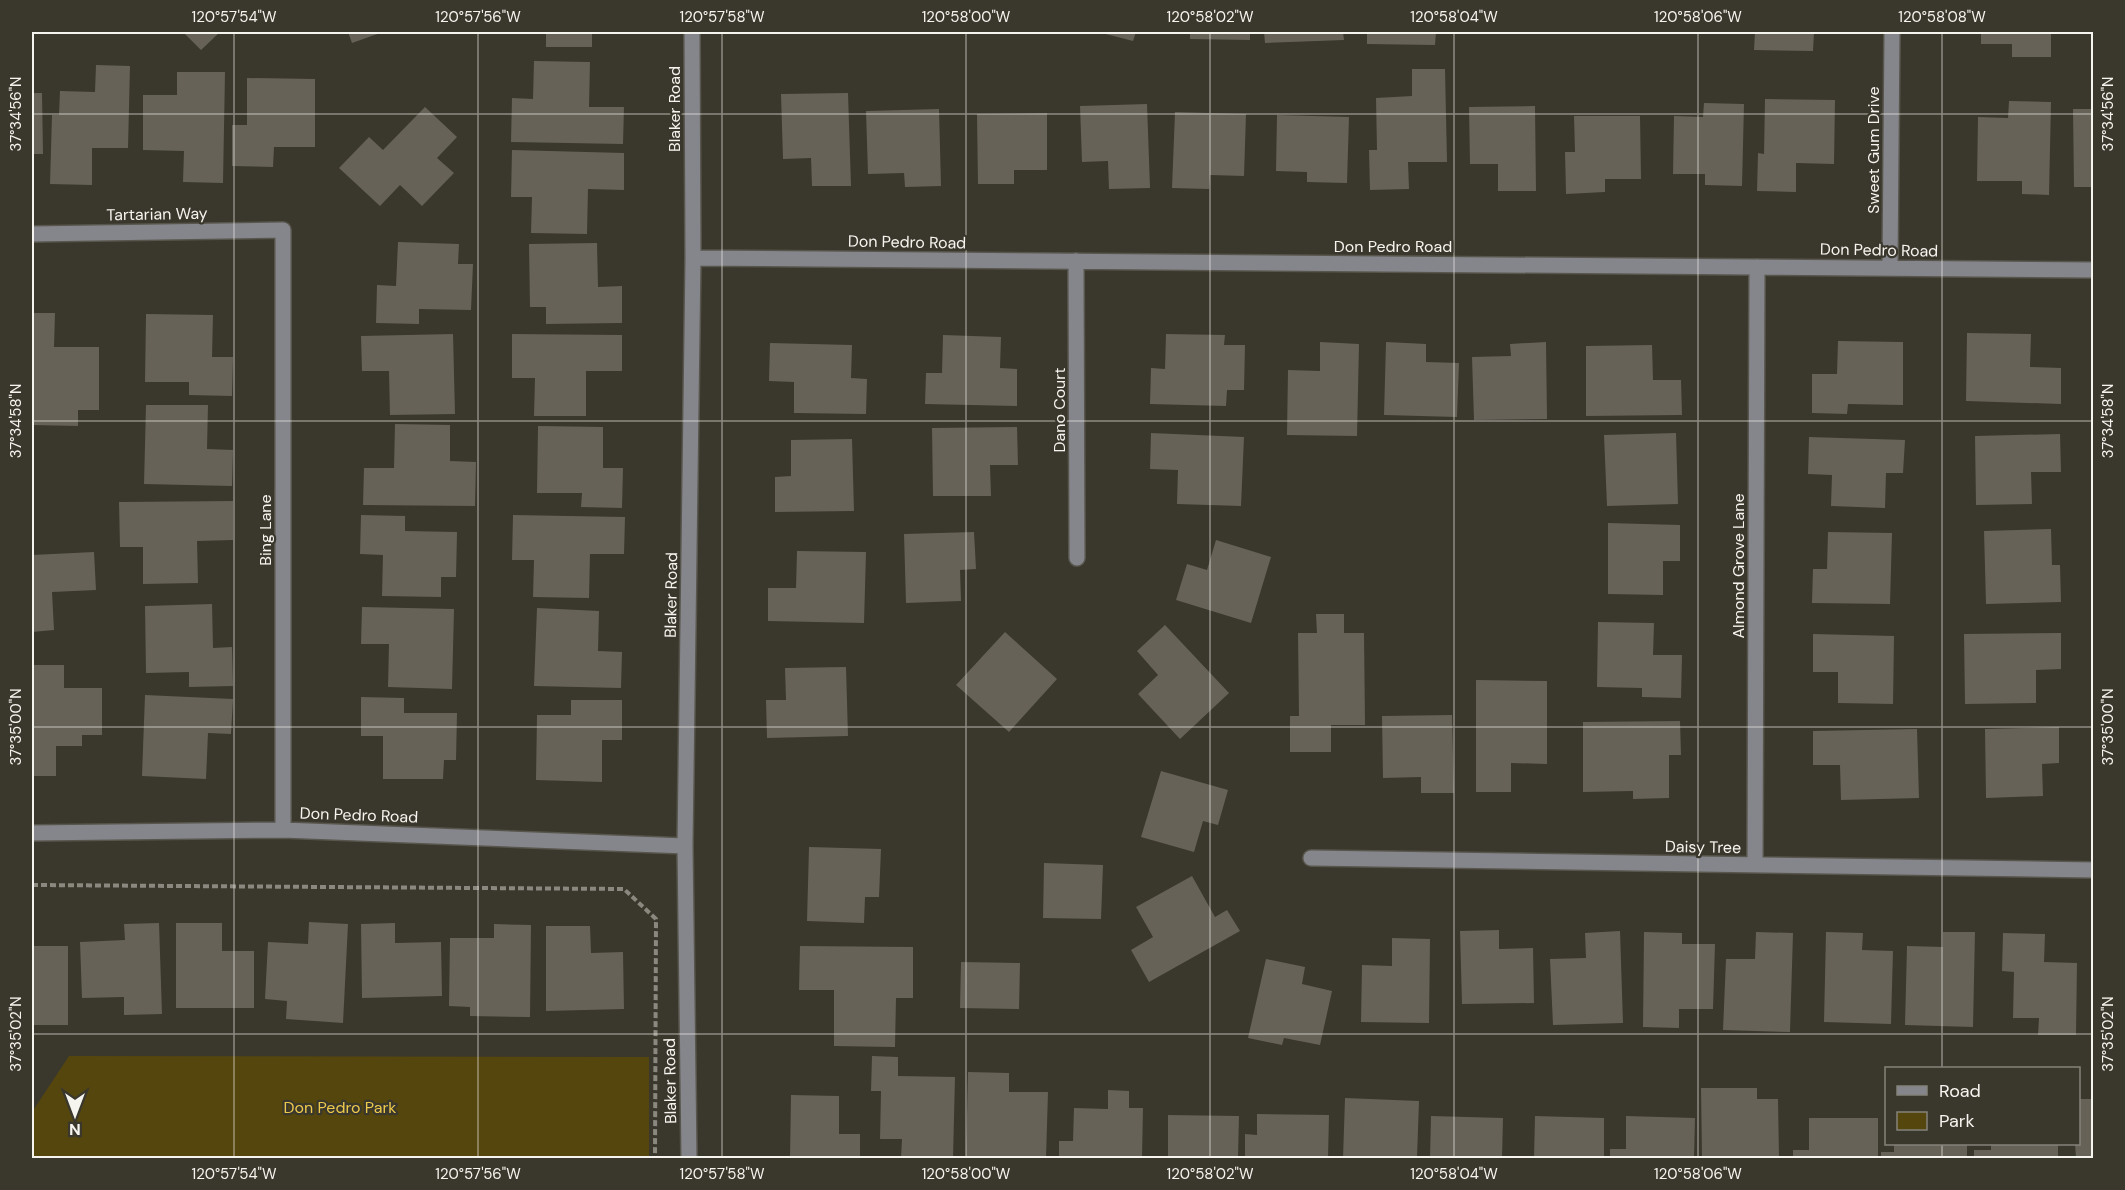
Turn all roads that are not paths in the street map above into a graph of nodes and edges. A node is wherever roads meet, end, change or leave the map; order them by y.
1 (692, 32) edge
2 (1892, 32) edge
3 (283, 230) joint
4 (32, 234) edge
5 (693, 258) junction
6 (1076, 261) junction
7 (1757, 267) junction
8 (1890, 268) junction
9 (2094, 270) edge
10 (1077, 558) dead end
11 (283, 830) junction
12 (32, 833) edge
13 (685, 846) junction
14 (1311, 858) dead end
15 (1755, 866) junction
16 (2094, 870) edge
17 (689, 1158) edge

1 - 5 street, Blaker Road
2 - 8 street, Sweet Gum Drive
3 - 4 street, Tartarian Way
3 - 11 street, Bing Lane
5 - 6 street, Don Pedro Road
5 - 13 street, Blaker Road
6 - 7 street, Don Pedro Road
6 - 10 street, Dano Court
7 - 8 street, Don Pedro Road
7 - 15 street, Almond Grove Lane
8 - 9 street, Don Pedro Road
11 - 12 street, Don Pedro Road
11 - 13 street, Don Pedro Road
13 - 17 street, Blaker Road
14 - 15 street, Daisy Tree
15 - 16 street, Daisy Tree

